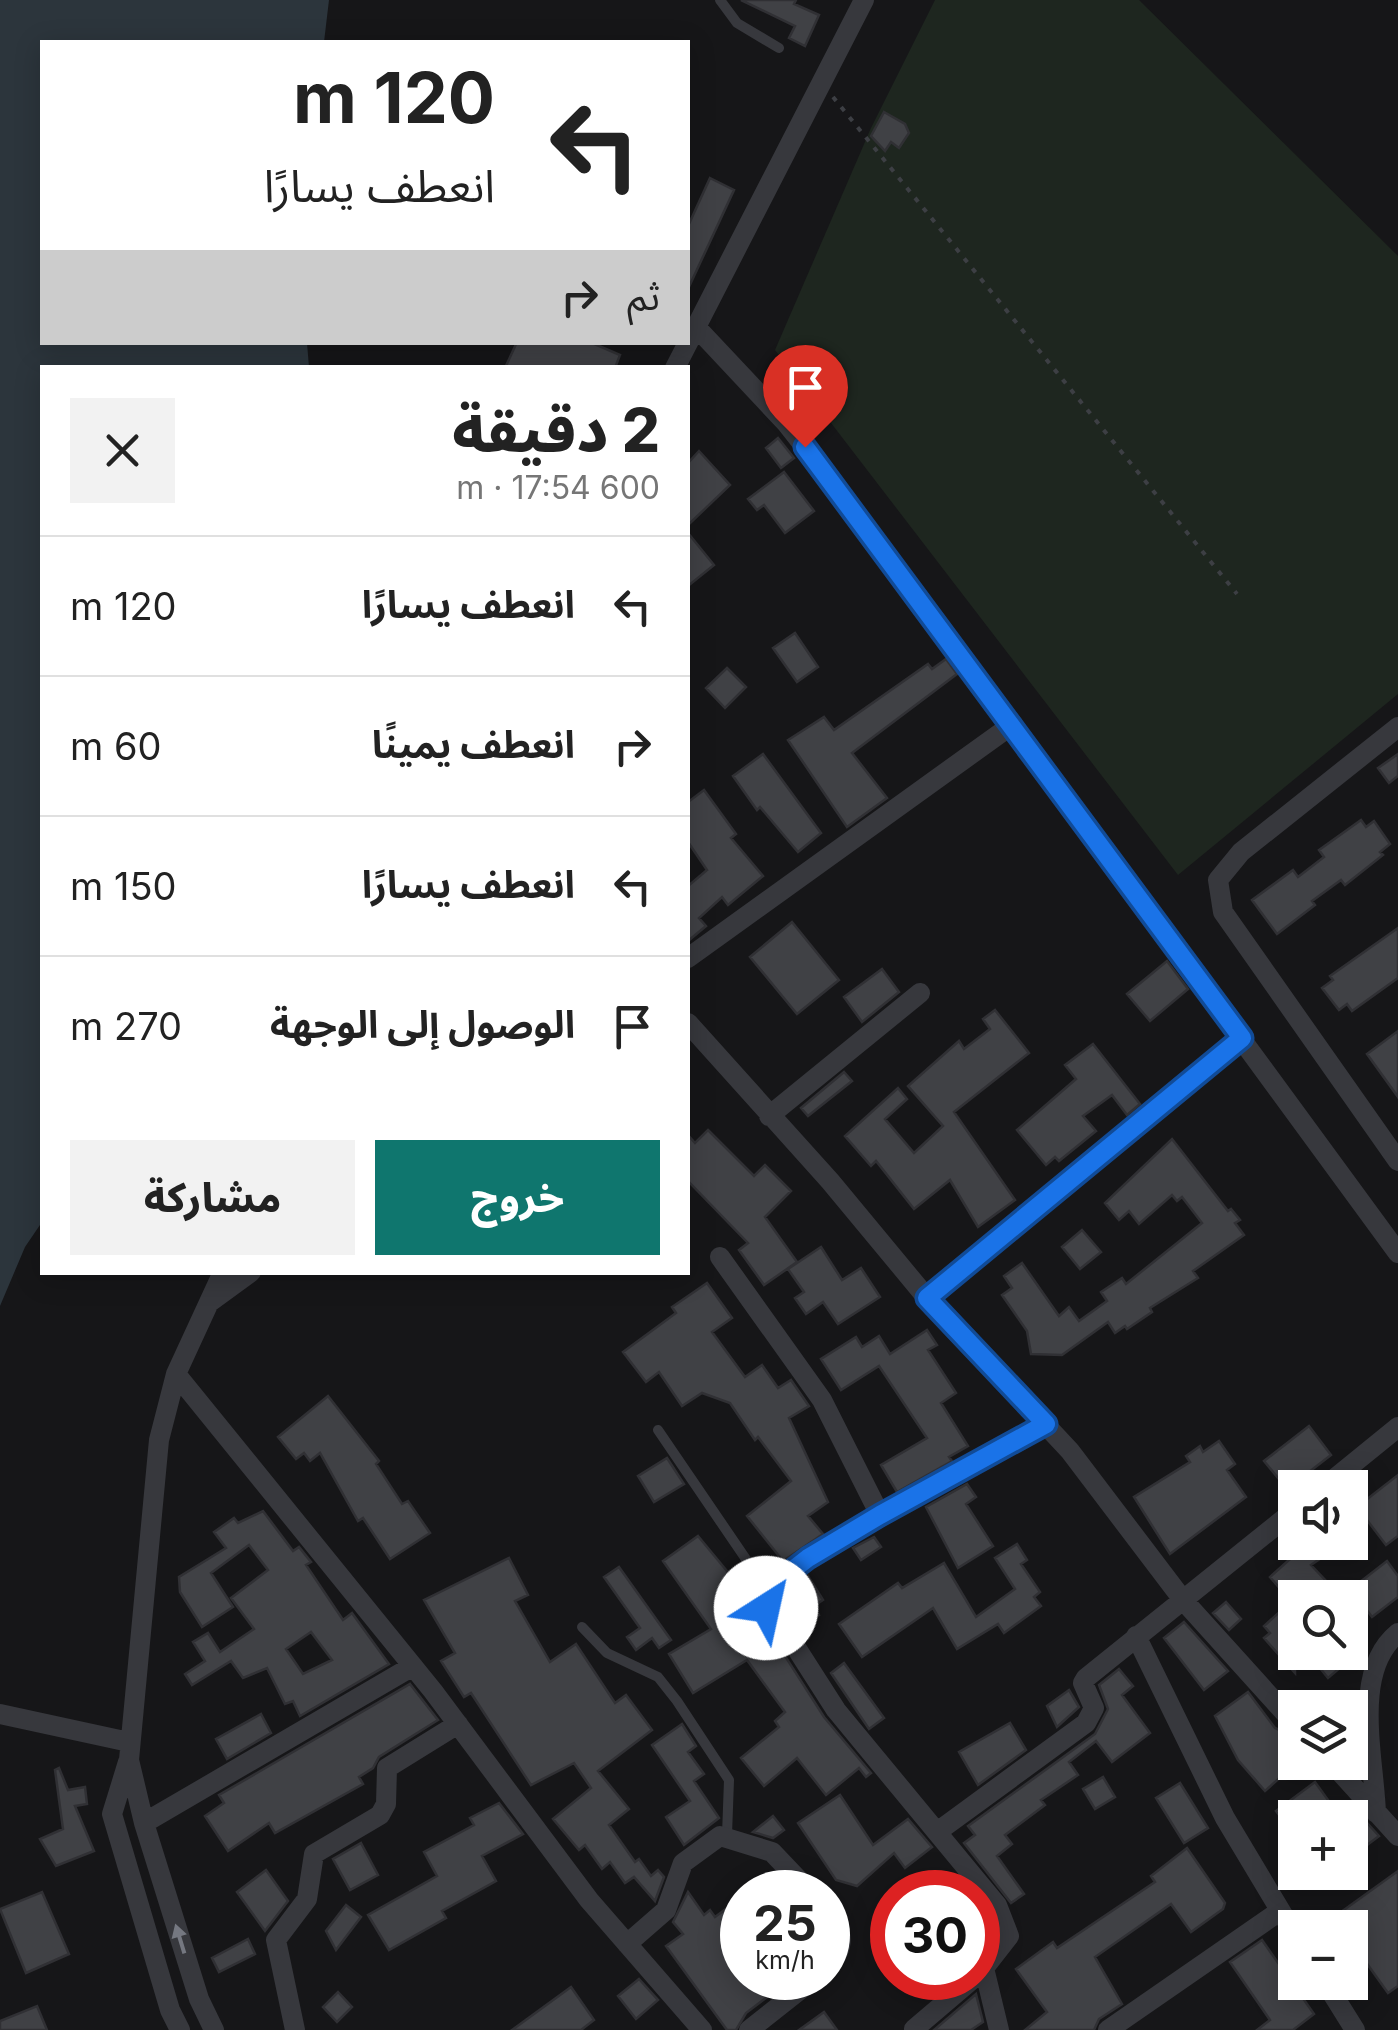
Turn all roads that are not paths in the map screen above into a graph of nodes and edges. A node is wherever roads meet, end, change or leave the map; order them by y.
1 (720, 0) edge
2 (864, 0) edge
3 (779, 48) dead end
4 (696, 328) junction
5 (690, 340) edge
6 (1013, 724) junction
7 (1398, 727) edge
8 (690, 957) edge
9 (920, 993) dead end
10 (690, 1025) edge
11 (1242, 1038) junction
12 (768, 1116) junction
13 (1396, 1152) edge
14 (1398, 1252) edge
15 (720, 1257) dead end
16 (222, 1275) edge
17 (247, 1275) edge
18 (927, 1298) junction
19 (208, 1304) junction
20 (176, 1374) junction
21 (1046, 1424) junction
22 (1398, 1427) edge
23 (658, 1430) dead end
24 (1345, 1470) edge
25 (880, 1515) junction
26 (1278, 1524) edge
27 (767, 1590) junction
28 (1182, 1600) junction
29 (582, 1627) dead end
30 (1398, 1633) edge
31 (1136, 1636) junction
32 (413, 1666) junction
33 (1278, 1705) edge
34 (0, 1714) edge
35 (458, 1724) junction
36 (129, 1751) junction
37 (1346, 1780) edge
38 (1376, 1813) junction
39 (144, 1823) junction
40 (938, 1832) junction
41 (726, 1835) junction
42 (1398, 1836) edge
43 (789, 1870) edge
44 (969, 1870) edge
45 (1279, 1910) edge
46 (1000, 1911) edge
47 (1278, 1912) edge
48 (628, 1944) junction
49 (1000, 1946) edge
50 (787, 2000) edge
51 (948, 2000) edge
52 (988, 2000) edge
53 (1336, 2000) edge
54 (914, 2029) edge
55 (180, 2030) edge
56 (214, 2030) edge
57 (295, 2030) edge
58 (702, 2030) edge
59 (749, 2030) edge
60 (998, 2030) edge
61 (1108, 2030) edge
62 (1355, 2030) edge

1 - 3 lane
2 - 4 street
4 - 5 street
4 - 6 street
6 - 8 street
6 - 11 street
7 - 13 street
9 - 12 street
10 - 12 street
11 - 14 street
11 - 18 street
12 - 18 street
15 - 25 street
16 - 19 street
17 - 19 street
18 - 21 street
19 - 20 street
20 - 32 street
20 - 36 street
21 - 25 street
21 - 28 street
22 - 24 street
23 - 27 lane
25 - 27 street
26 - 28 street
27 - 40 street
28 - 31 street
28 - 33 street
29 - 41 lane
30 - 38 street
31 - 40 street
31 - 45 street
32 - 35 street
32 - 39 street
34 - 36 street
35 - 48 street
35 - 57 street
36 - 39 street
36 - 55 street
37 - 38 street
38 - 42 street
56 -> 39 street
40 - 44 street
41 - 43 street
41 - 48 street
46 - 49 street
47 - 61 street
48 - 58 street
50 - 59 street
51 - 54 street
52 - 60 street
53 - 62 street

